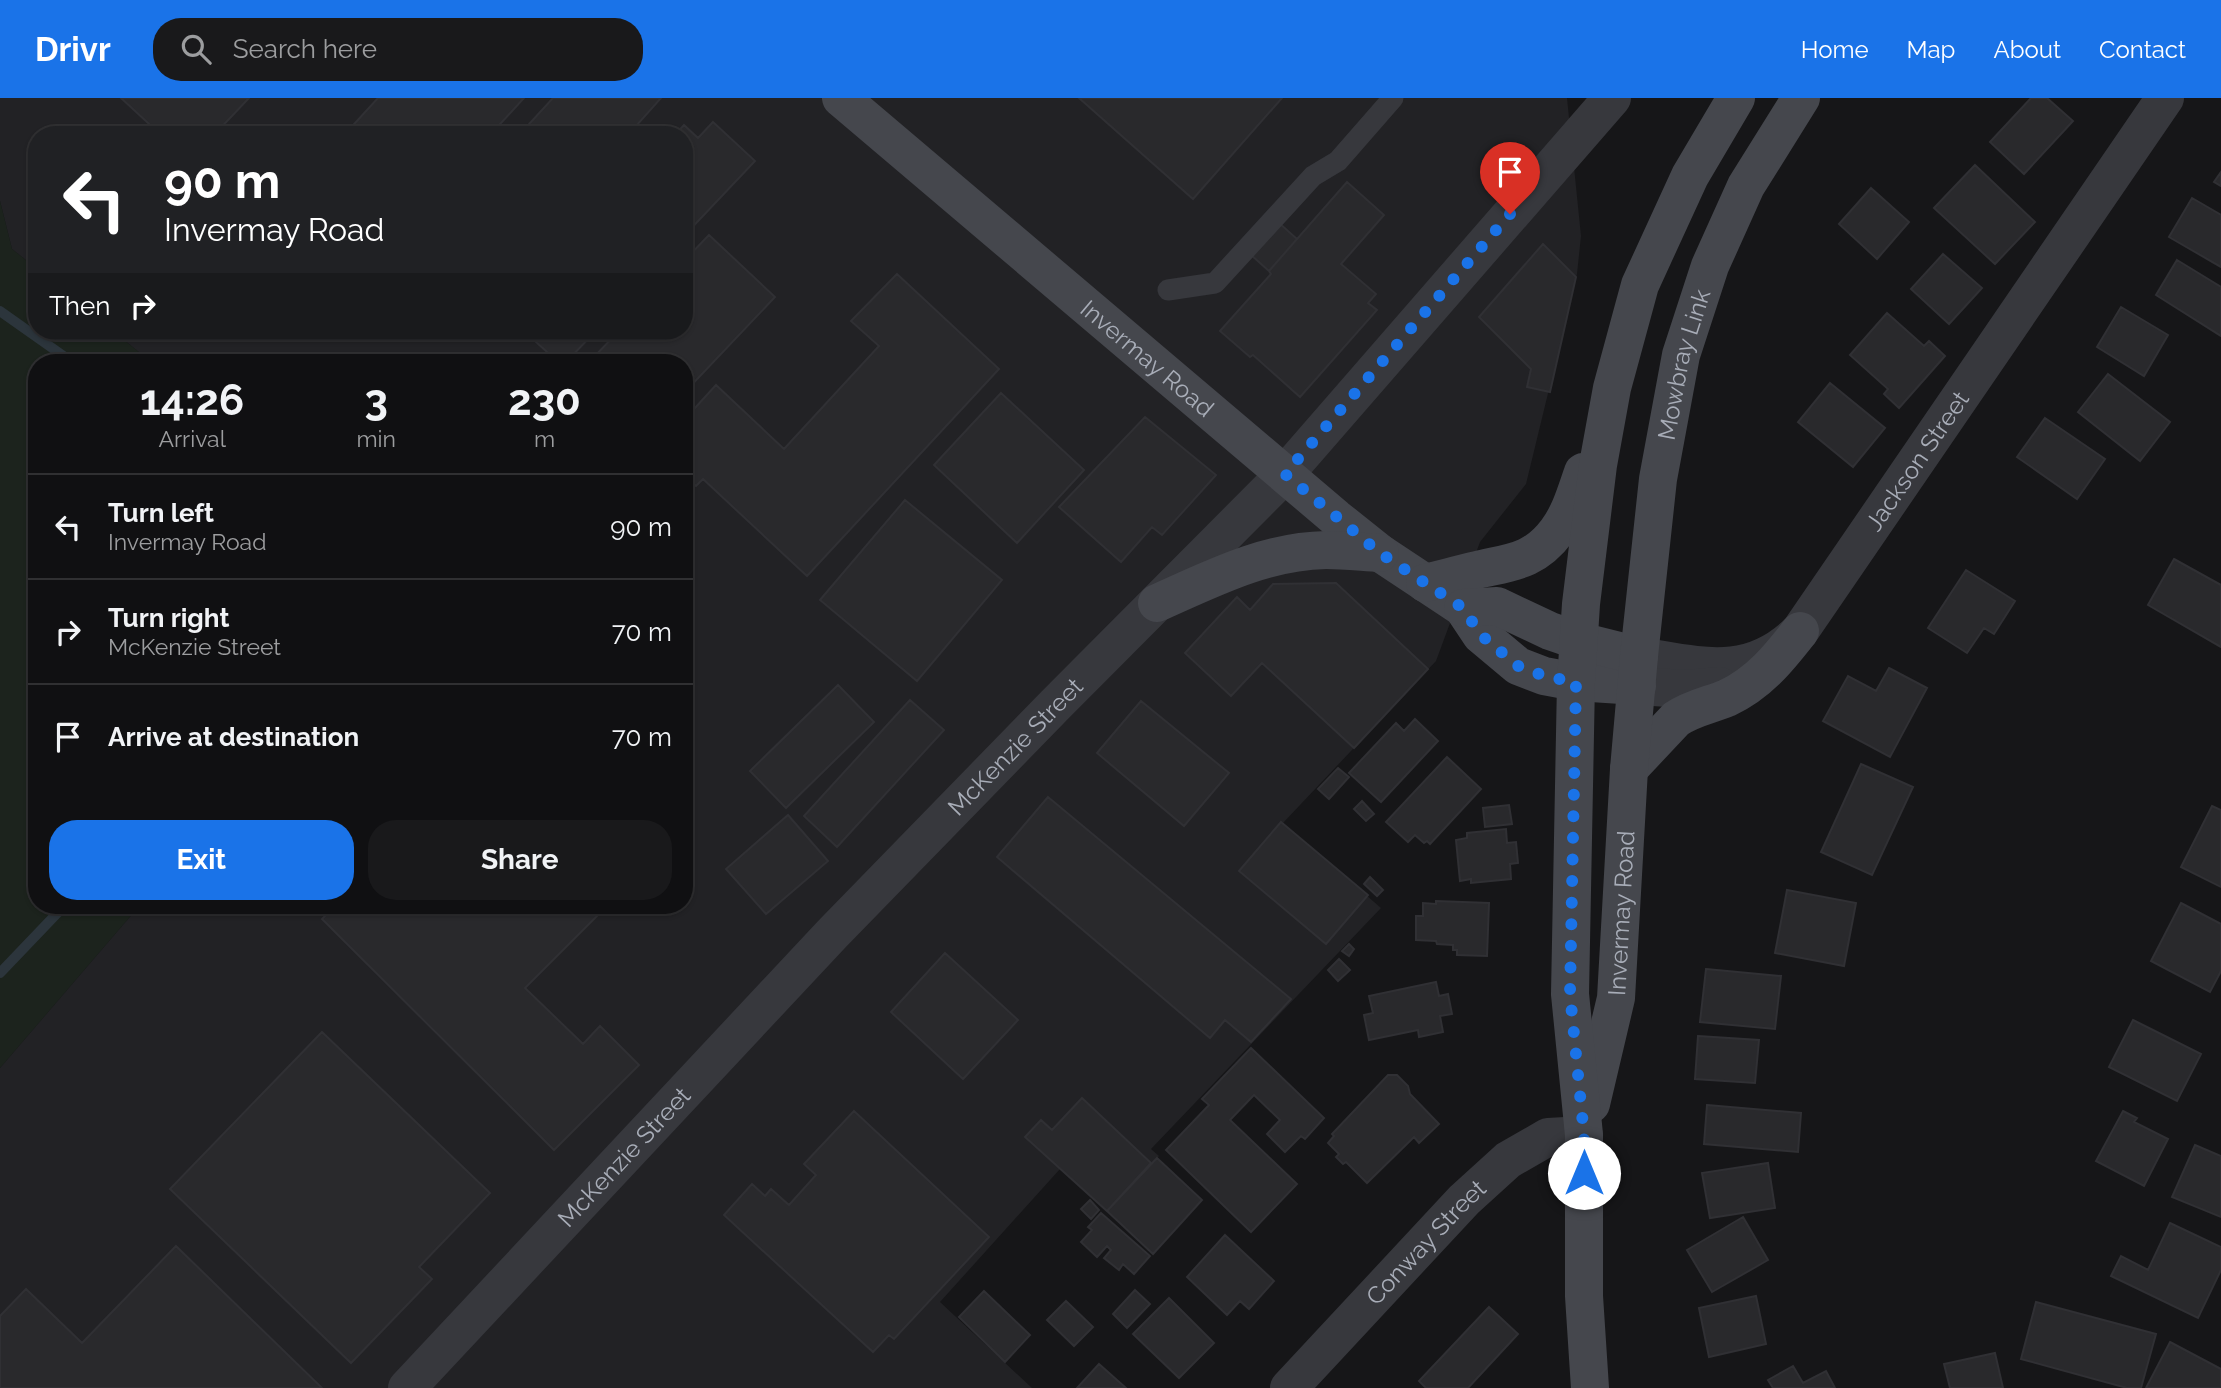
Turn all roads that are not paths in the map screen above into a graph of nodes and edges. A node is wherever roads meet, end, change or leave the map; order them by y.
1 (841, 98) edge
2 (1393, 98) edge
3 (1612, 98) edge
4 (1736, 98) edge
5 (1801, 98) edge
6 (2165, 98) edge
7 (1168, 290) dead end
8 (1612, 388) junction
9 (1285, 474) junction
10 (1380, 553) junction
11 (1424, 583) junction
12 (1157, 603) junction
13 (1463, 608) junction
14 (1579, 641) junction
15 (1791, 642) junction
16 (1638, 671) junction
17 (1576, 682) junction
18 (1629, 769) junction
19 (1584, 1135) junction
20 (407, 1388) edge
21 (1289, 1388) edge
22 (1590, 1388) edge

1 - 9 main road, Invermay Road
2 - 7 lane
3 - 9 street, McKenzie Street
4 - 8 main road
5 - 16 main road, Mowbray Link
6 - 15 street, Jackson Street
8 - 11 main road
8 - 14 main road
9 - 10 main road, Invermay Road
9 - 12 street, McKenzie Street
10 - 11 main road, Invermay Road
10 - 12 main road
11 - 13 main road, Invermay Road
12 - 20 street, McKenzie Street
13 - 14 main road
13 - 17 main road, Invermay Road
14 - 16 main road, Jackson Street
14 - 17 main road, Invermay Road
15 - 16 street, Jackson Street
15 - 18 main road
16 - 17 main road, Invermay Road
16 - 18 main road, Invermay Road
17 - 19 main road, Invermay Road
18 - 19 main road, Invermay Road
19 - 21 street, Conway Street
19 - 22 main road, Invermay Road

